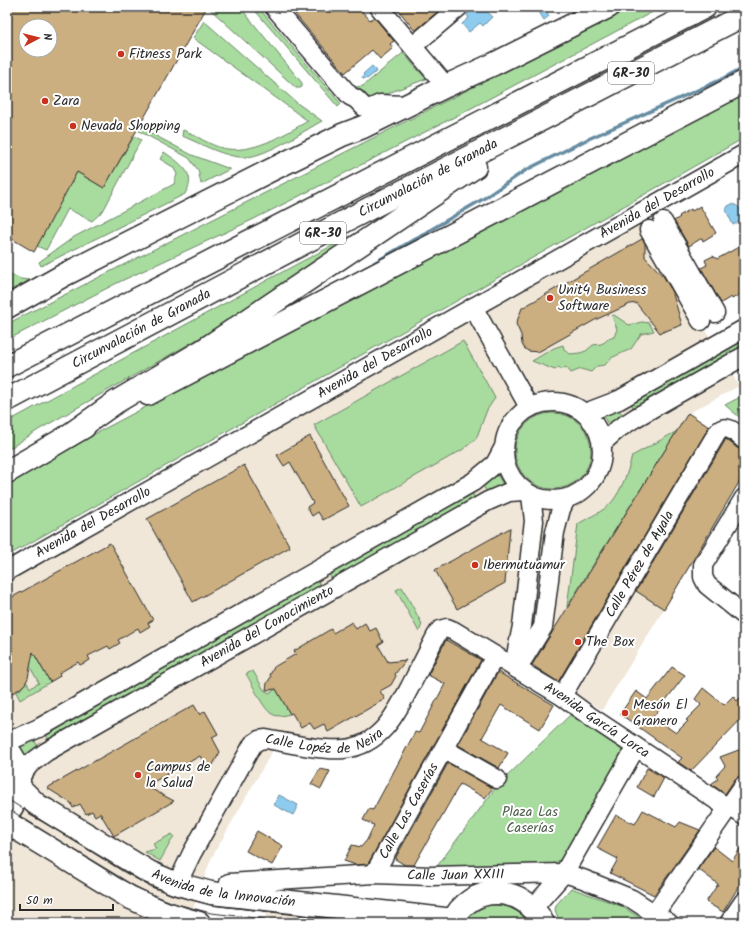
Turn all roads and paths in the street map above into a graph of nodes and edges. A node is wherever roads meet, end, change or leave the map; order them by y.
1 (274, 7) edge
2 (379, 7) edge
3 (459, 7) edge
4 (608, 7) edge
5 (705, 7) edge
6 (744, 15) edge
7 (413, 46) junction
8 (744, 82) edge
9 (446, 86) junction
10 (350, 96) junction
11 (405, 105) junction
12 (350, 131) junction
13 (517, 132) junction
14 (744, 154) edge
15 (656, 226) dead end
16 (7, 307) edge
17 (473, 307) junction
18 (708, 317) dead end
19 (744, 329) edge
20 (744, 356) edge
21 (7, 366) edge
22 (7, 400) edge
23 (529, 407) junction
24 (585, 413) junction
25 (68, 436) junction
26 (744, 440) edge
27 (602, 444) junction
28 (503, 449) junction
29 (7, 472) edge
30 (528, 493) junction
31 (744, 498) edge
32 (566, 499) junction
33 (7, 571) edge
34 (744, 615) edge
35 (522, 626) junction
36 (543, 627) junction
37 (447, 628) joint
38 (495, 656) junction
39 (515, 668) junction
40 (562, 696) junction
41 (7, 742) edge
42 (636, 747) junction
43 (7, 749) edge
44 (444, 749) junction
45 (497, 779) dead end
46 (19, 782) junction
47 (744, 785) edge
48 (728, 807) junction
49 (7, 814) edge
50 (744, 816) edge
51 (7, 825) edge
52 (564, 873) junction
53 (374, 874) junction
54 (229, 883) dead end
55 (178, 884) junction
56 (744, 902) edge
57 (538, 916) edge
58 (662, 918) edge
59 (173, 920) edge
60 (453, 921) edge
61 (199, 923) edge
62 (729, 923) edge

1 - 10 street
2 - 7 street
3 - 7 street
4 - 9 main road
5 - 21 main road, Circunvalación de Granada / GR-30
6 - 13 main road, Circunvalación de Granada / GR-30
7 - 9 street
8 - 25 main road
9 - 11 main road
10 - 11 street
10 - 12 street
11 - 12 main road
12 - 16 main road
13 - 22 main road, Circunvalación de Granada / GR-30
13 - 25 main road
14 - 17 street, Avenida del Desarrollo
15 - 18 street
17 - 23 street
17 - 33 street, Avenida del Desarrollo
19 - 24 street
20 - 27 street
23 - 24 street
23 - 28 street
24 - 27 street
25 - 29 main road
26 - 40 street, Calle Pérez de Ayala
27 - 32 street
28 - 30 street
28 - 41 street, Avenida del Conocimiento
30 - 32 street
30 - 35 street
30 - 46 street, Avenida del Conocimiento
31 - 34 street
32 - 36 street
35 - 36 street
35 - 39 street
36 - 39 street
37 - 38 street, Avenida García Lorca
37 - 55 street, Calle Lopéz de Neira
38 - 39 street, Avenida García Lorca
38 - 44 street, Calle Las Caserías
39 - 40 street, Avenida García Lorca
40 - 42 street, Avenida García Lorca
42 - 48 street, Avenida García Lorca
42 - 52 street
43 - 46 main road
44 - 45 street, Calle Las Caserías
44 - 53 street, Calle Las Caserías
46 - 49 main road
46 - 55 main road, Avenida de la Innovación
47 - 48 street
48 - 50 street, Avenida García Lorca
48 - 58 street
51 - 59 main road
52 - 53 street, Calle Juan XXIII
52 - 57 street
52 - 58 street, Calle Juan XXIII
53 - 54 street, Calle Juan XXIII
55 - 60 main road, Avenida de la Innovación
56 - 62 street
57 - 60 main road
59 - 61 main road

